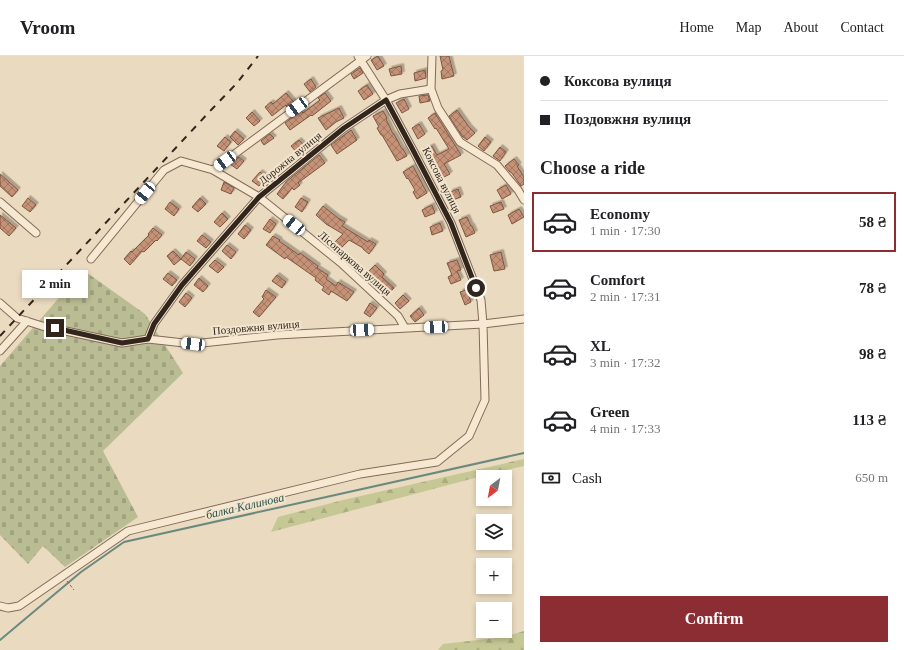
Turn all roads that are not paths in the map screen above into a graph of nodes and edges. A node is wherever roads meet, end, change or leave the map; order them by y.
1 (432, 56) edge
2 (362, 57) edge
3 (431, 89) junction
4 (386, 100) junction
5 (213, 170) junction
6 (259, 197) junction
7 (524, 200) edge
8 (0, 202) edge
9 (36, 233) dead end
10 (90, 259) dead end
11 (0, 303) edge
12 (524, 319) edge
13 (28, 321) junction
14 (483, 324) junction
15 (405, 328) junction
16 (148, 339) junction
17 (0, 351) edge
18 (0, 606) edge

1 - 3 street
2 - 4 street, Коксова вулиця
2 - 5 street
3 - 4 street, Дорожна вулиця
3 - 7 street
4 - 6 street, Дорожна вулиця
4 - 14 street, Коксова вулиця
5 - 6 street, Лісопаркова вулиця
5 - 10 street, Лісопаркова вулиця
6 - 15 street, Лісопаркова вулиця
6 - 16 street, Дорожна вулиця
8 - 9 street
11 - 13 street, Поздовжня вулиця
12 - 14 street, Поздовжня вулиця
13 - 16 street, Поздовжня вулиця
13 - 17 street
14 - 15 street, Поздовжня вулиця
14 - 18 street, Коксова вулиця
15 - 16 street, Поздовжня вулиця

